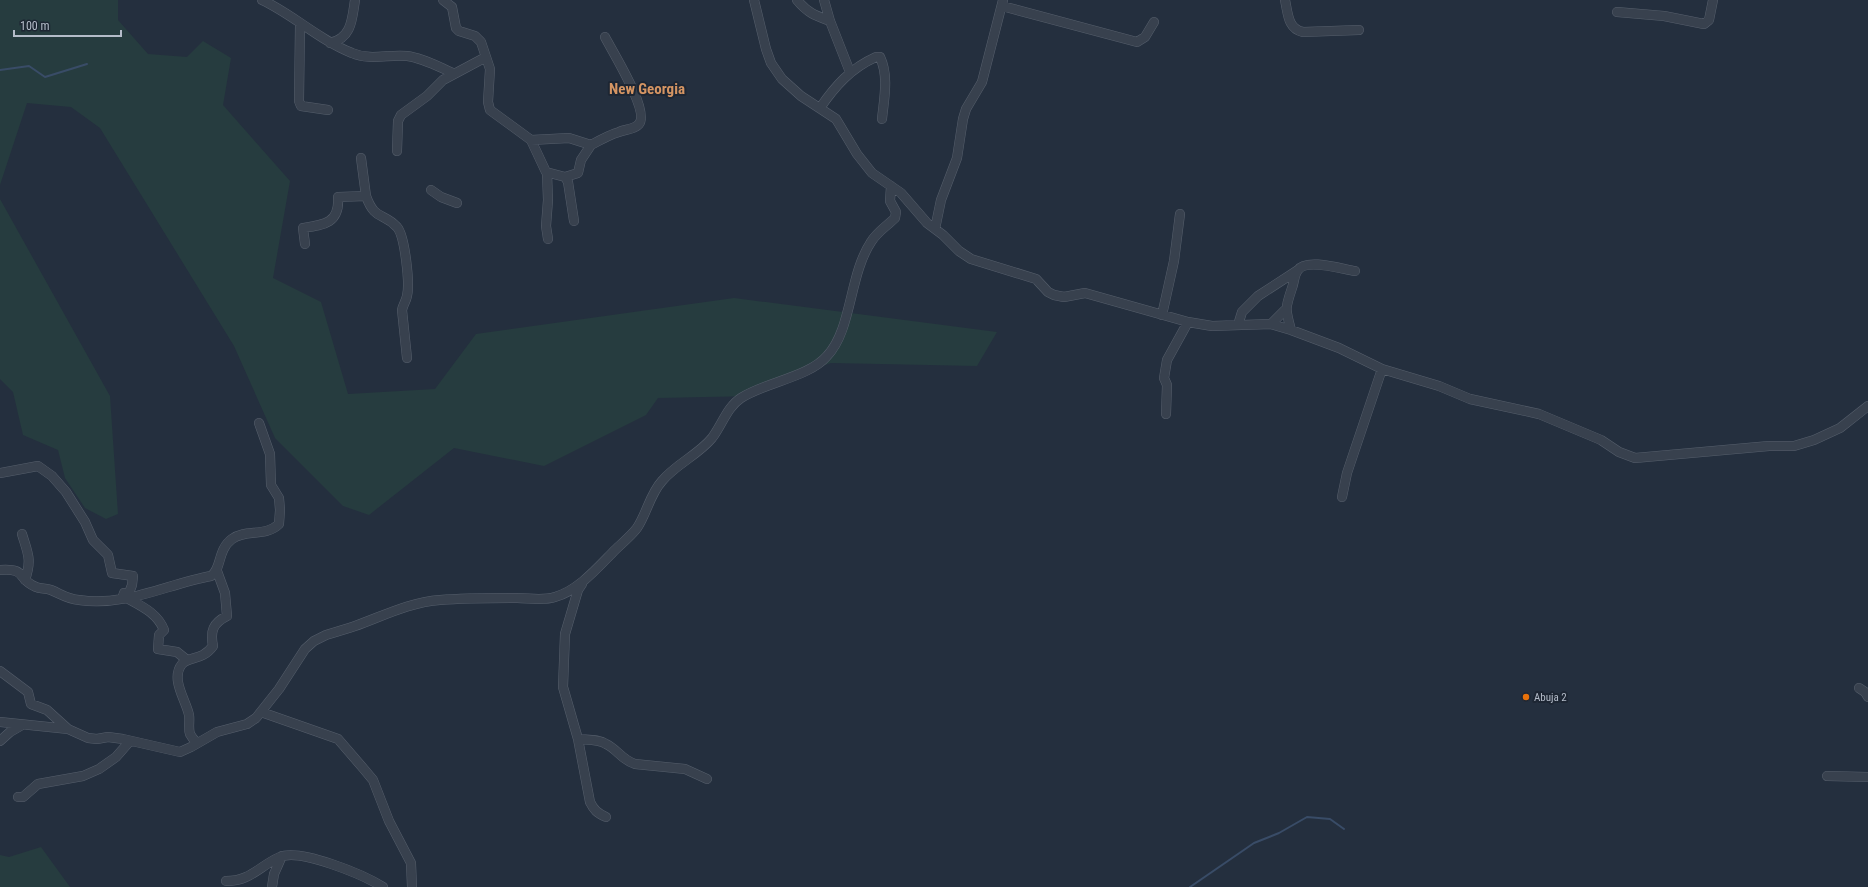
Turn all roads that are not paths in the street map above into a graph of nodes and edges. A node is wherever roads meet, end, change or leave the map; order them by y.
1 (262, 0) edge
2 (354, 0) edge
3 (443, 0) edge
4 (754, 0) edge
5 (797, 0) edge
6 (824, 0) edge
7 (1285, 0) edge
8 (1714, 0) edge
9 (1002, 3) edge
10 (1617, 12) dead end
11 (830, 21) junction
12 (1154, 22) dead end
13 (300, 24) junction
14 (1359, 30) dead end
15 (605, 37) dead end
16 (330, 43) junction
17 (486, 57) junction
18 (850, 72) junction
19 (453, 73) junction
20 (820, 108) junction
21 (328, 110) dead end
22 (882, 119) dead end
23 (531, 140) junction
24 (591, 145) junction
25 (397, 151) dead end
26 (361, 158) dead end
27 (548, 173) junction
28 (565, 177) junction
29 (891, 186) junction
30 (431, 190) dead end
31 (366, 196) junction
32 (457, 203) dead end
33 (1180, 214) dead end
34 (574, 222) dead end
35 (935, 229) junction
36 (548, 239) dead end
37 (305, 244) dead end
38 (1298, 270) junction
39 (1354, 272) dead end
40 (1285, 310) junction
41 (1162, 315) junction
42 (1188, 322) junction
43 (1271, 324) junction
44 (1238, 325) junction
45 (1291, 330) junction
46 (407, 358) dead end
47 (1382, 369) junction
48 (1868, 406) edge
49 (1166, 414) dead end
50 (259, 423) dead end
51 (0, 474) edge
52 (1342, 497) dead end
53 (22, 534) dead end
54 (0, 570) edge
55 (217, 571) junction
56 (586, 578) junction
57 (24, 580) junction
58 (126, 597) junction
59 (187, 660) junction
60 (0, 671) edge
61 (1859, 688) dead end
62 (1868, 697) edge
63 (262, 712) junction
64 (0, 722) edge
65 (22, 725) junction
66 (68, 729) junction
67 (578, 739) junction
68 (0, 741) edge
69 (130, 741) junction
70 (198, 743) junction
71 (1827, 776) dead end
72 (1868, 777) edge
73 (707, 779) dead end
74 (18, 797) dead end
75 (606, 817) dead end
76 (282, 856) junction
77 (226, 881) dead end
78 (272, 887) edge
79 (383, 887) edge
80 (412, 887) edge

1 - 13 street
2 - 16 street
3 - 17 street
4 - 20 street
5 - 11 street
6 - 11 street
7 - 14 street
8 - 10 street
9 - 12 street
9 - 35 street
11 - 18 street
13 - 16 street
13 - 21 street
15 - 24 street
16 - 19 street
17 - 19 street
17 - 23 street
18 - 20 street
18 - 22 street
19 - 25 street
20 - 29 street
23 - 24 street
23 - 27 street
24 - 28 street
26 - 31 street
27 - 28 street
27 - 36 street
28 - 34 street
29 - 35 street
29 - 56 street
30 - 32 street
31 - 37 street
31 - 46 street
33 - 41 street
35 - 41 street
38 - 39 street
38 - 40 street
38 - 44 street
40 - 43 street
40 - 45 street
41 - 42 street
42 - 44 street
42 - 49 street
43 - 44 street
43 - 45 street
45 - 47 street
47 - 48 street
47 - 52 street
50 - 55 street
51 - 58 street
53 - 57 street
54 - 57 street
55 - 58 street
55 - 59 street
56 - 63 street
56 - 67 street
57 - 58 street
58 - 59 street
59 - 70 street
60 - 66 street
61 - 62 street
63 - 70 street
63 - 80 street
64 - 65 street
65 - 66 street
65 - 68 street
66 - 69 street
67 - 73 street
67 - 75 street
69 - 70 street
69 - 74 street
71 - 72 street
76 - 77 street
76 - 78 street
76 - 79 street

